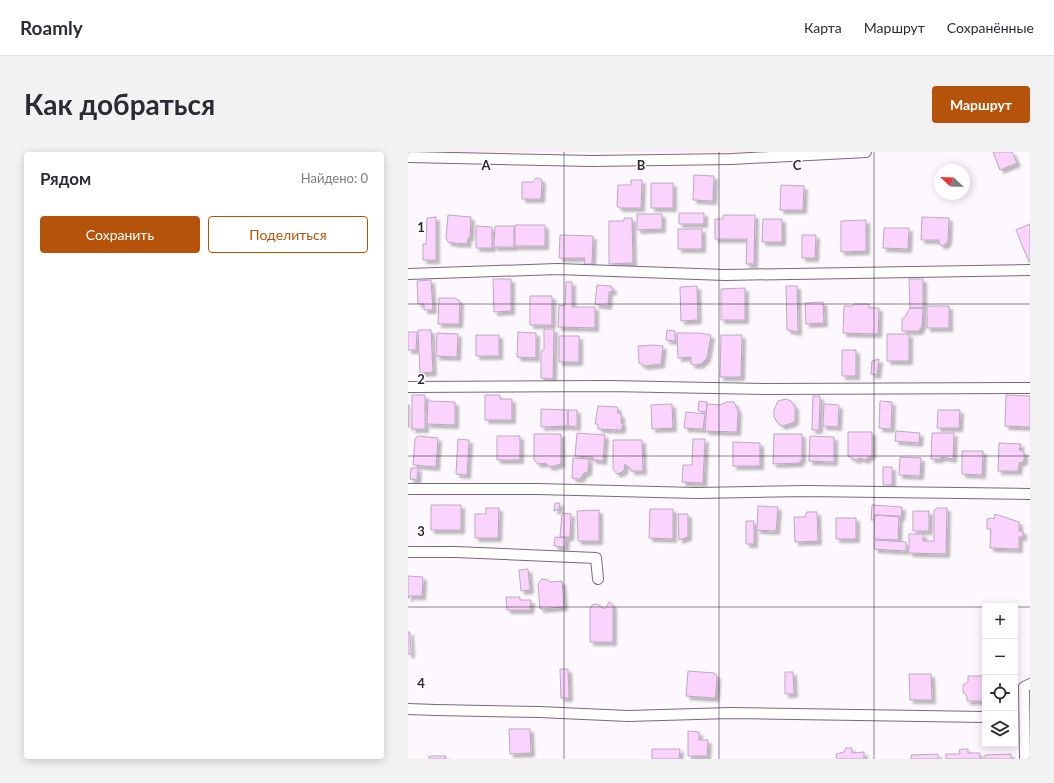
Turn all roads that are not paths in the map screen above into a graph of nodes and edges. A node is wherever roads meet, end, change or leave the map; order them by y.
1 (866, 152) edge
2 (408, 157) edge
3 (1030, 270) edge
4 (408, 274) edge
5 (408, 387) edge
6 (1030, 388) edge
7 (408, 489) edge
8 (1030, 494) edge
9 (408, 552) edge
10 (598, 579) dead end
11 (1030, 684) edge
12 (408, 709) edge
13 (982, 717) edge
14 (1020, 719) edge
15 (1025, 759) edge

1 - 2 street
3 - 4 street
5 - 6 street
7 - 8 street
9 - 10 street
11 - 14 street
12 - 13 street
14 - 15 street

